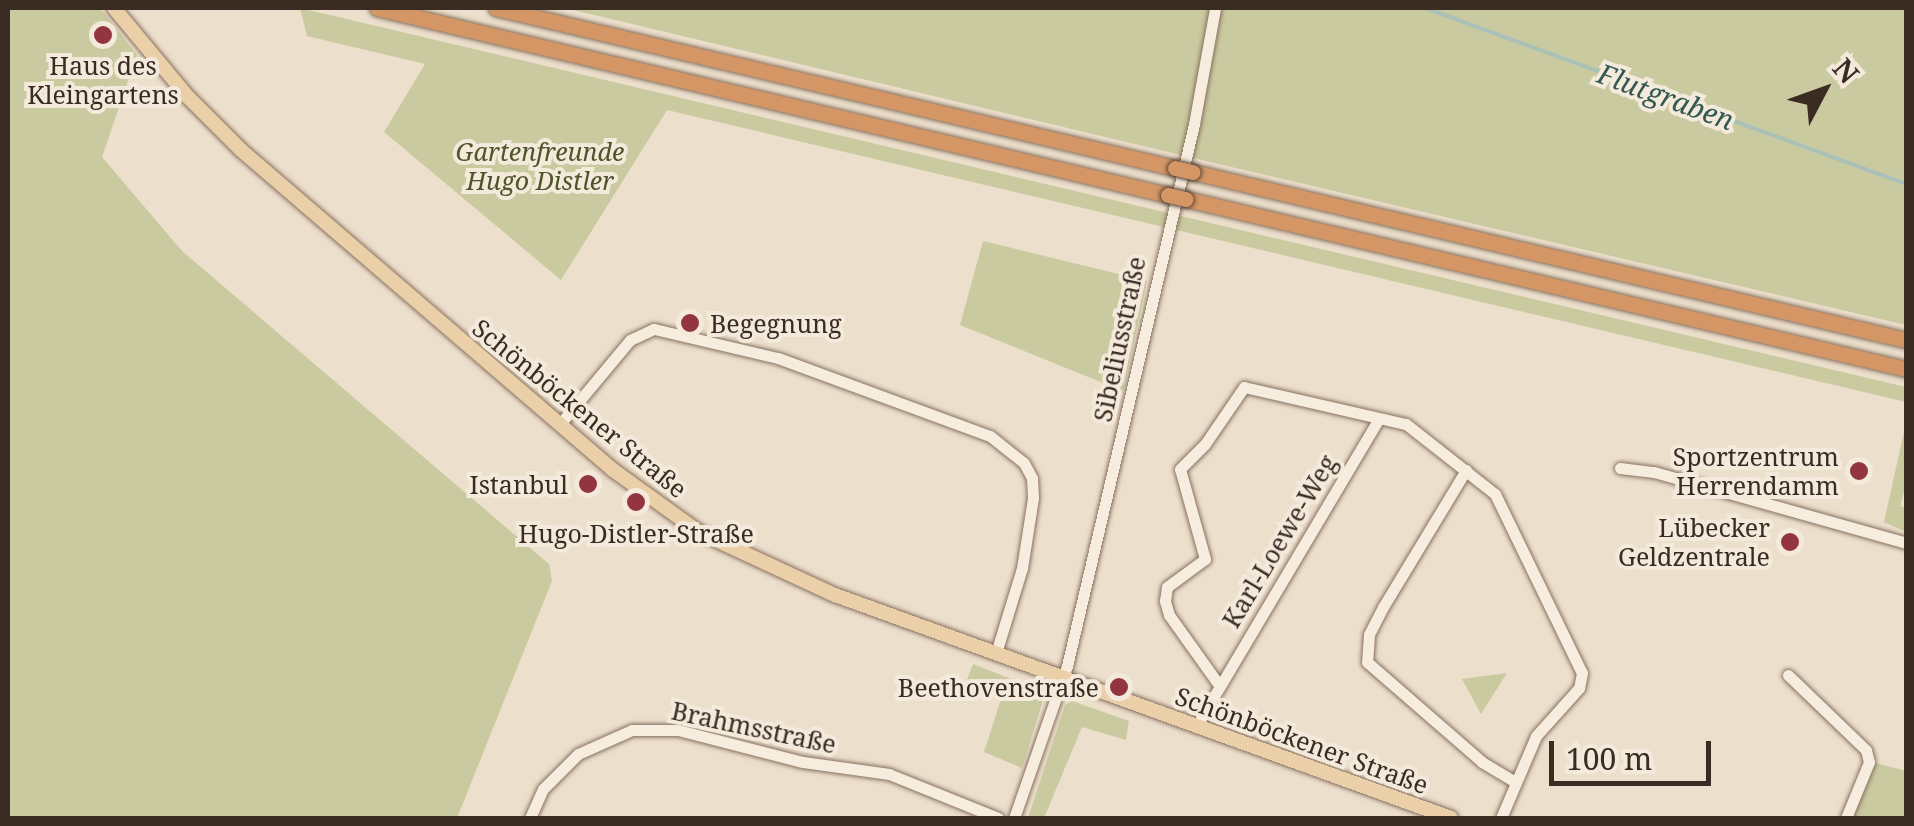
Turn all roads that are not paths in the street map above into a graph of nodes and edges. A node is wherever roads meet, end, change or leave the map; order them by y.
1 (114, 8) edge
2 (376, 8) edge
3 (496, 8) edge
4 (1214, 8) edge
5 (1906, 340) edge
6 (1906, 369) edge
7 (1378, 420) junction
8 (560, 424) junction
9 (1620, 468) dead end
10 (1466, 470) junction
11 (1906, 543) edge
12 (996, 653) junction
13 (1788, 675) dead end
14 (1062, 679) junction
15 (1219, 685) junction
16 (1197, 726) junction
17 (1514, 781) junction
18 (530, 818) edge
19 (998, 818) edge
20 (1014, 818) edge
21 (1451, 818) edge
22 (1501, 818) edge
23 (1846, 818) edge

1 - 8 main road, Schönböckener Straße
2 - 6 highway, bridge
3 - 5 highway, bridge
4 - 14 street, Sibeliusstraße
7 - 10 street
7 - 15 street, Karl-Loewe-Weg
7 - 15 street
8 - 12 main road, Schönböckener Straße
8 - 12 street
9 - 11 street
10 - 17 street
10 - 17 street
12 - 14 main road, Schönböckener Straße
13 - 23 street
14 - 16 main road, Schönböckener Straße
14 - 20 street
15 - 16 street, Karl-Loewe-Weg
16 - 21 main road, Schönböckener Straße
17 - 22 street
18 - 19 street, Brahmsstraße

